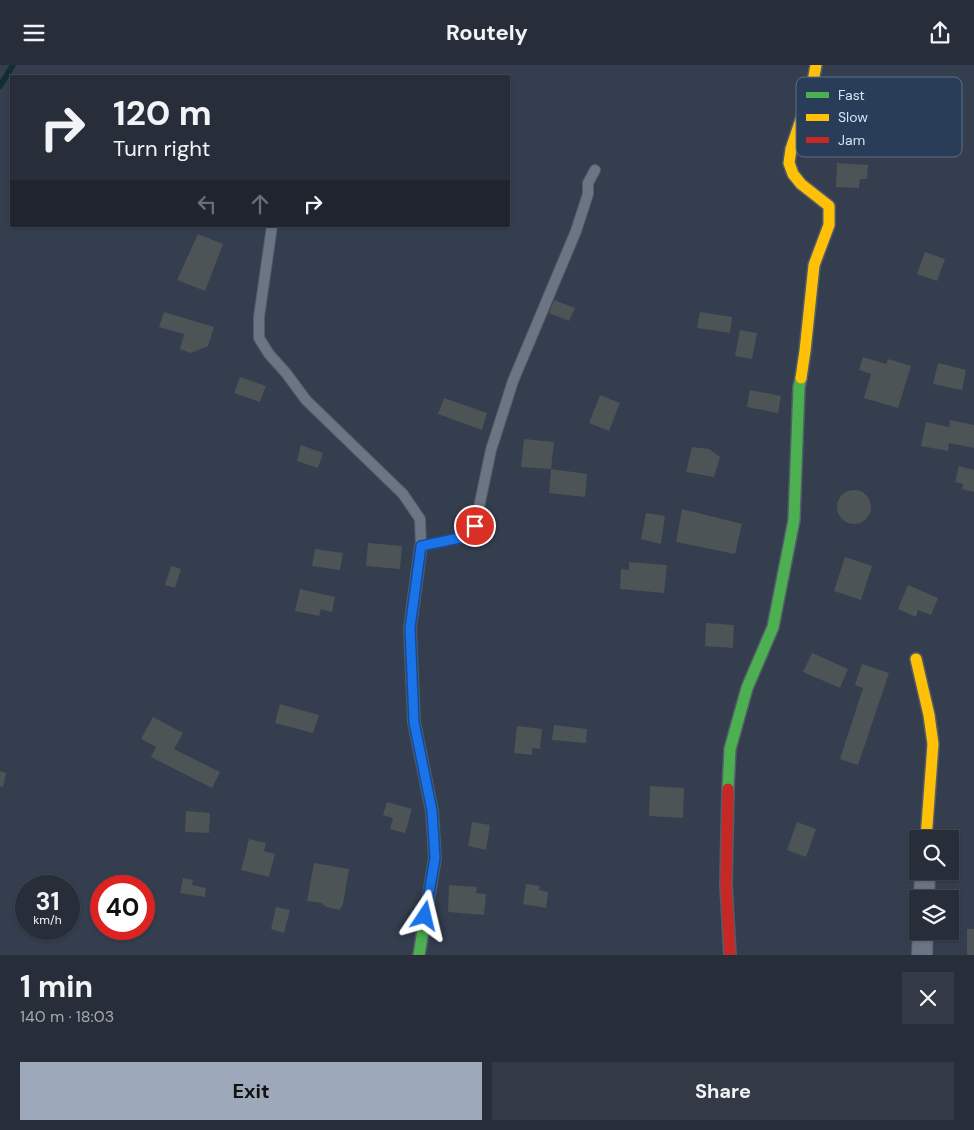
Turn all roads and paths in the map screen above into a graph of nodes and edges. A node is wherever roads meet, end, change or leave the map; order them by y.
1 (796, 134) edge
2 (595, 170) dead end
3 (272, 227) edge
4 (421, 546) junction
5 (916, 659) dead end
6 (927, 830) edge
7 (923, 940) edge
8 (418, 955) edge
9 (730, 955) edge
10 (922, 955) edge

1 - 9 street
2 - 4 lane
3 - 4 lane
4 - 8 street
5 - 6 street
7 - 10 street

